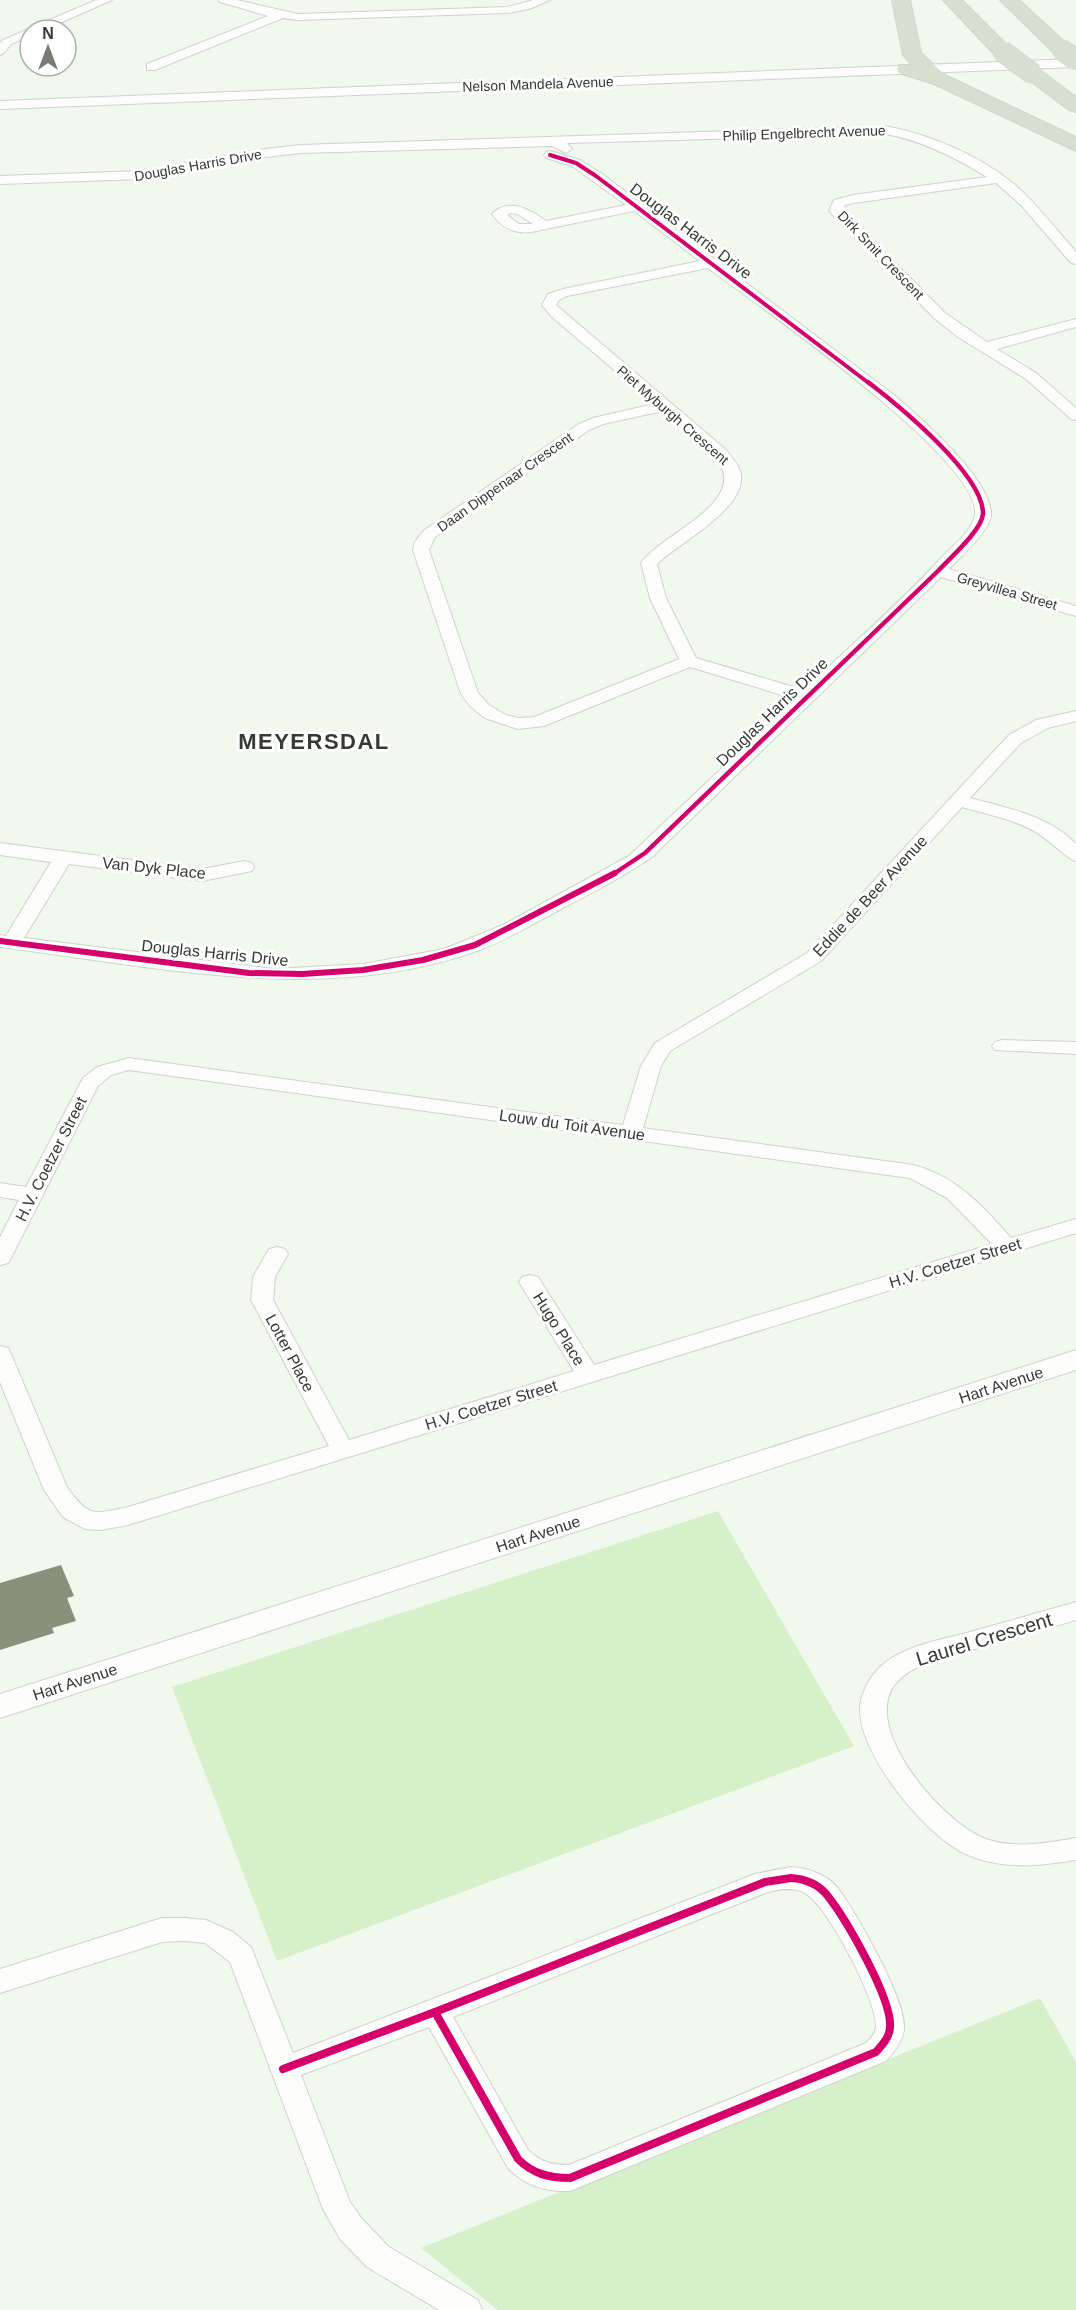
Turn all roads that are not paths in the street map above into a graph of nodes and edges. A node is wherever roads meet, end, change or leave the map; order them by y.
1 (106, 0) edge
2 (224, 0) edge
3 (544, 0) edge
4 (901, 0) edge
5 (952, 0) edge
6 (1009, 0) edge
7 (298, 5) dead end
8 (284, 15) junction
9 (63, 18) edge
10 (18, 37) edge
11 (0, 51) edge
12 (1072, 57) edge
13 (151, 68) dead end
14 (923, 70) junction
15 (0, 99) edge
16 (50, 104) junction
17 (0, 105) edge
18 (1076, 106) edge
19 (0, 116) edge
20 (594, 140) junction
21 (1076, 145) edge
22 (542, 148) junction
23 (569, 154) junction
24 (999, 179) junction
25 (0, 180) edge
26 (637, 207) junction
27 (543, 225) dead end
28 (1071, 252) edge
29 (711, 263) junction
30 (1076, 323) edge
31 (986, 347) junction
32 (665, 406) junction
33 (1076, 416) edge
34 (938, 571) junction
35 (1076, 611) edge
36 (689, 661) junction
37 (807, 697) junction
38 (1076, 716) edge
39 (959, 801) junction
40 (0, 849) edge
41 (1076, 855) edge
42 (63, 858) junction
43 (245, 867) dead end
44 (6, 941) edge
45 (1002, 1046) dead end
46 (1076, 1048) edge
47 (110, 1068) joint
48 (631, 1133) junction
49 (0, 1190) edge
50 (32, 1195) junction
51 (1076, 1226) edge
52 (1006, 1247) junction
53 (278, 1254) dead end
54 (0, 1258) edge
55 (530, 1282) dead end
56 (0, 1354) edge
57 (1076, 1360) edge
58 (588, 1375) junction
59 (343, 1450) junction
60 (1076, 1611) edge
61 (0, 1706) edge
62 (1076, 1849) edge
63 (0, 1981) edge
64 (435, 2012) junction
65 (283, 2068) junction
66 (467, 2310) edge

1 - 9 street
2 - 8 street
3 - 8 street
4 - 14 highway
5 - 18 highway, bridge
6 - 12 highway
7 - 8 street
8 - 13 street
10 - 11 street
12 - 14 street, Nelson Mandela Avenue
14 - 15 street, Nelson Mandela Avenue
14 - 16 street, Nelson Mandela Avenue
14 - 21 highway
16 - 17 street, Nelson Mandela Avenue
16 - 19 street
20 - 22 street
20 - 23 street
20 - 24 street, Philip Engelbrecht Avenue
22 - 23 street, Douglas Harris Drive
22 - 25 street, Douglas Harris Drive
23 - 26 street, Douglas Harris Drive
24 - 28 street, Philip Engelbrecht Avenue
24 - 31 street, Dirk Smit Crescent
26 - 27 street
26 - 29 street, Douglas Harris Drive
29 - 32 street, Piet Myburgh Crescent
29 - 34 street, Douglas Harris Drive
30 - 31 street
31 - 33 street
32 - 36 street, Piet Myburgh Crescent
32 - 36 street, Daan Dippenaar Crescent
34 - 35 street, Greyvillea Street
34 - 37 street, Douglas Harris Drive
36 - 37 street
37 - 44 street, Douglas Harris Drive
38 - 39 street, Eddie de Beer Avenue
39 - 41 street
39 - 48 street, Eddie de Beer Avenue
40 - 42 street, Van Dyk Place
42 - 43 street, Van Dyk Place
42 - 44 street
45 - 46 street
47 - 48 street, Louw du Toit Avenue
47 - 50 street, H.V. Coetzer Street
48 - 52 street, Louw du Toit Avenue
49 - 50 street
50 - 54 street, H.V. Coetzer Street
51 - 52 street, H.V. Coetzer Street
52 - 58 street, H.V. Coetzer Street
53 - 59 street, Lotter Place
55 - 58 street, Hugo Place
56 - 59 street, H.V. Coetzer Street
57 - 61 street, Hart Avenue
58 - 59 street, H.V. Coetzer Street
60 - 62 street, Laurel Crescent
63 - 65 street
64 - 64 street
64 - 65 street
65 - 66 street

